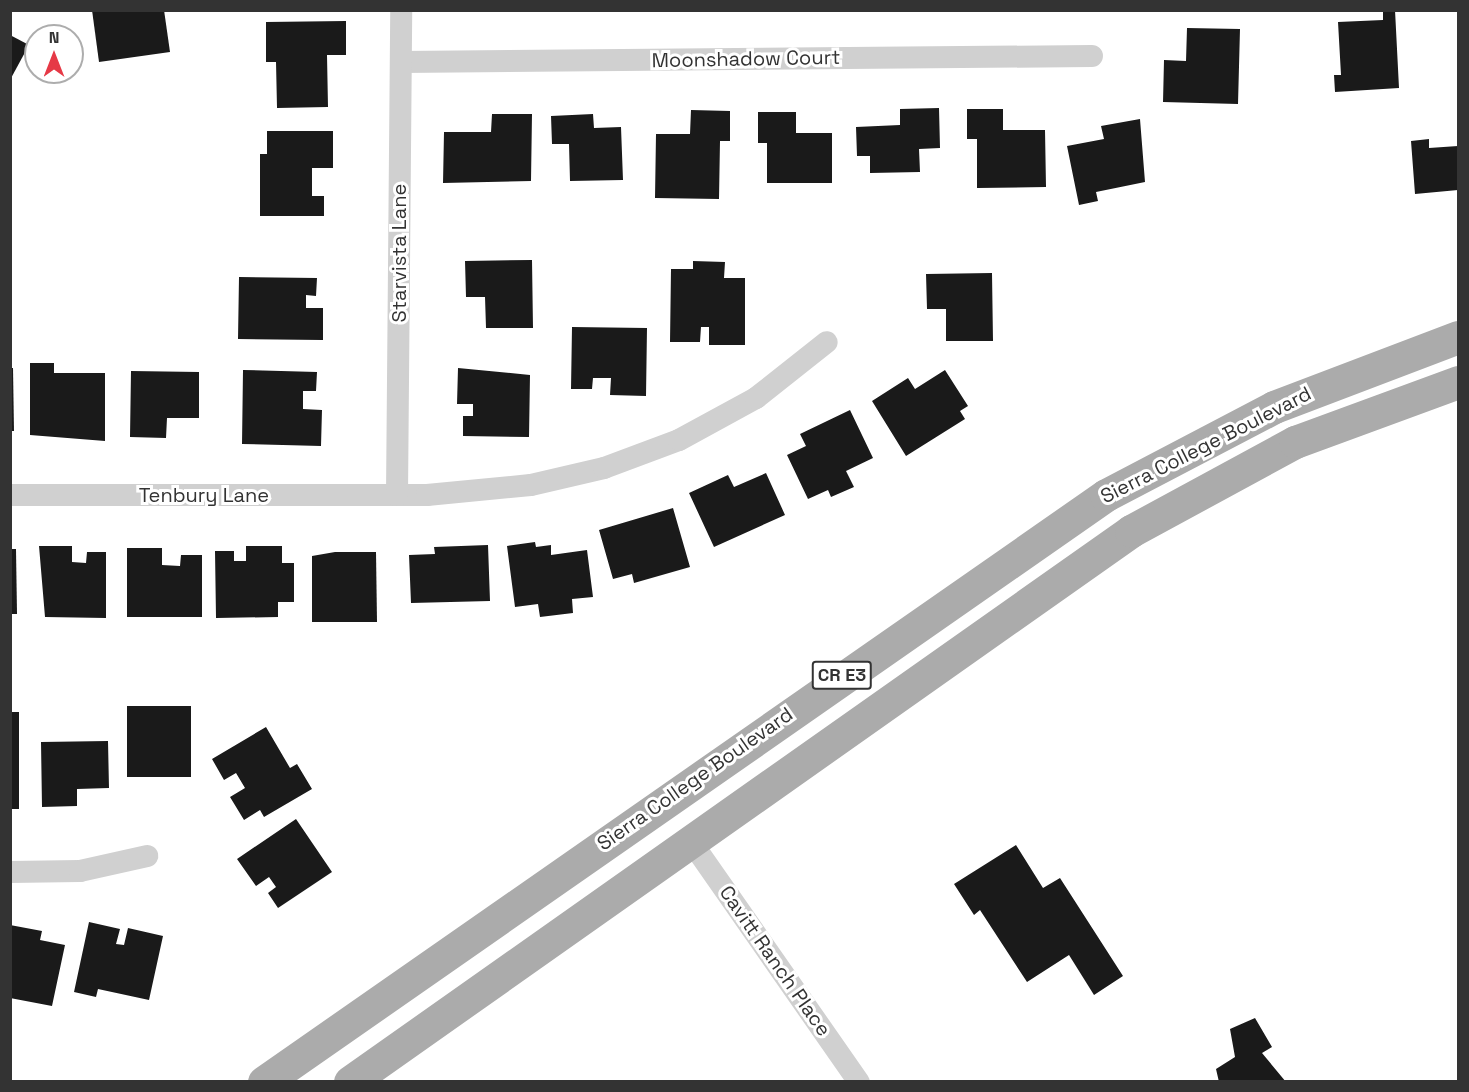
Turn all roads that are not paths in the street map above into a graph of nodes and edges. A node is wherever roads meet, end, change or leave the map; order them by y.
1 (401, 10) edge
2 (1092, 56) dead end
3 (401, 62) junction
4 (1458, 338) edge
5 (827, 342) dead end
6 (1458, 382) edge
7 (10, 495) edge
8 (397, 495) junction
9 (690, 840) junction
10 (147, 856) dead end
11 (10, 872) edge
12 (264, 1082) edge
13 (350, 1082) edge
14 (859, 1082) edge

1 - 3 street, Starvista Lane
2 - 3 street, Moonshadow Court
3 - 8 street, Starvista Lane
4 - 12 main road, Sierra College Boulevard / CR E3
5 - 8 street, Tenbury Lane
6 - 9 main road, Sierra College Boulevard / CR E3
7 - 8 street, Tenbury Lane
9 - 13 main road, Sierra College Boulevard / CR E3
9 - 14 street, Cavitt Ranch Place
10 - 11 street

